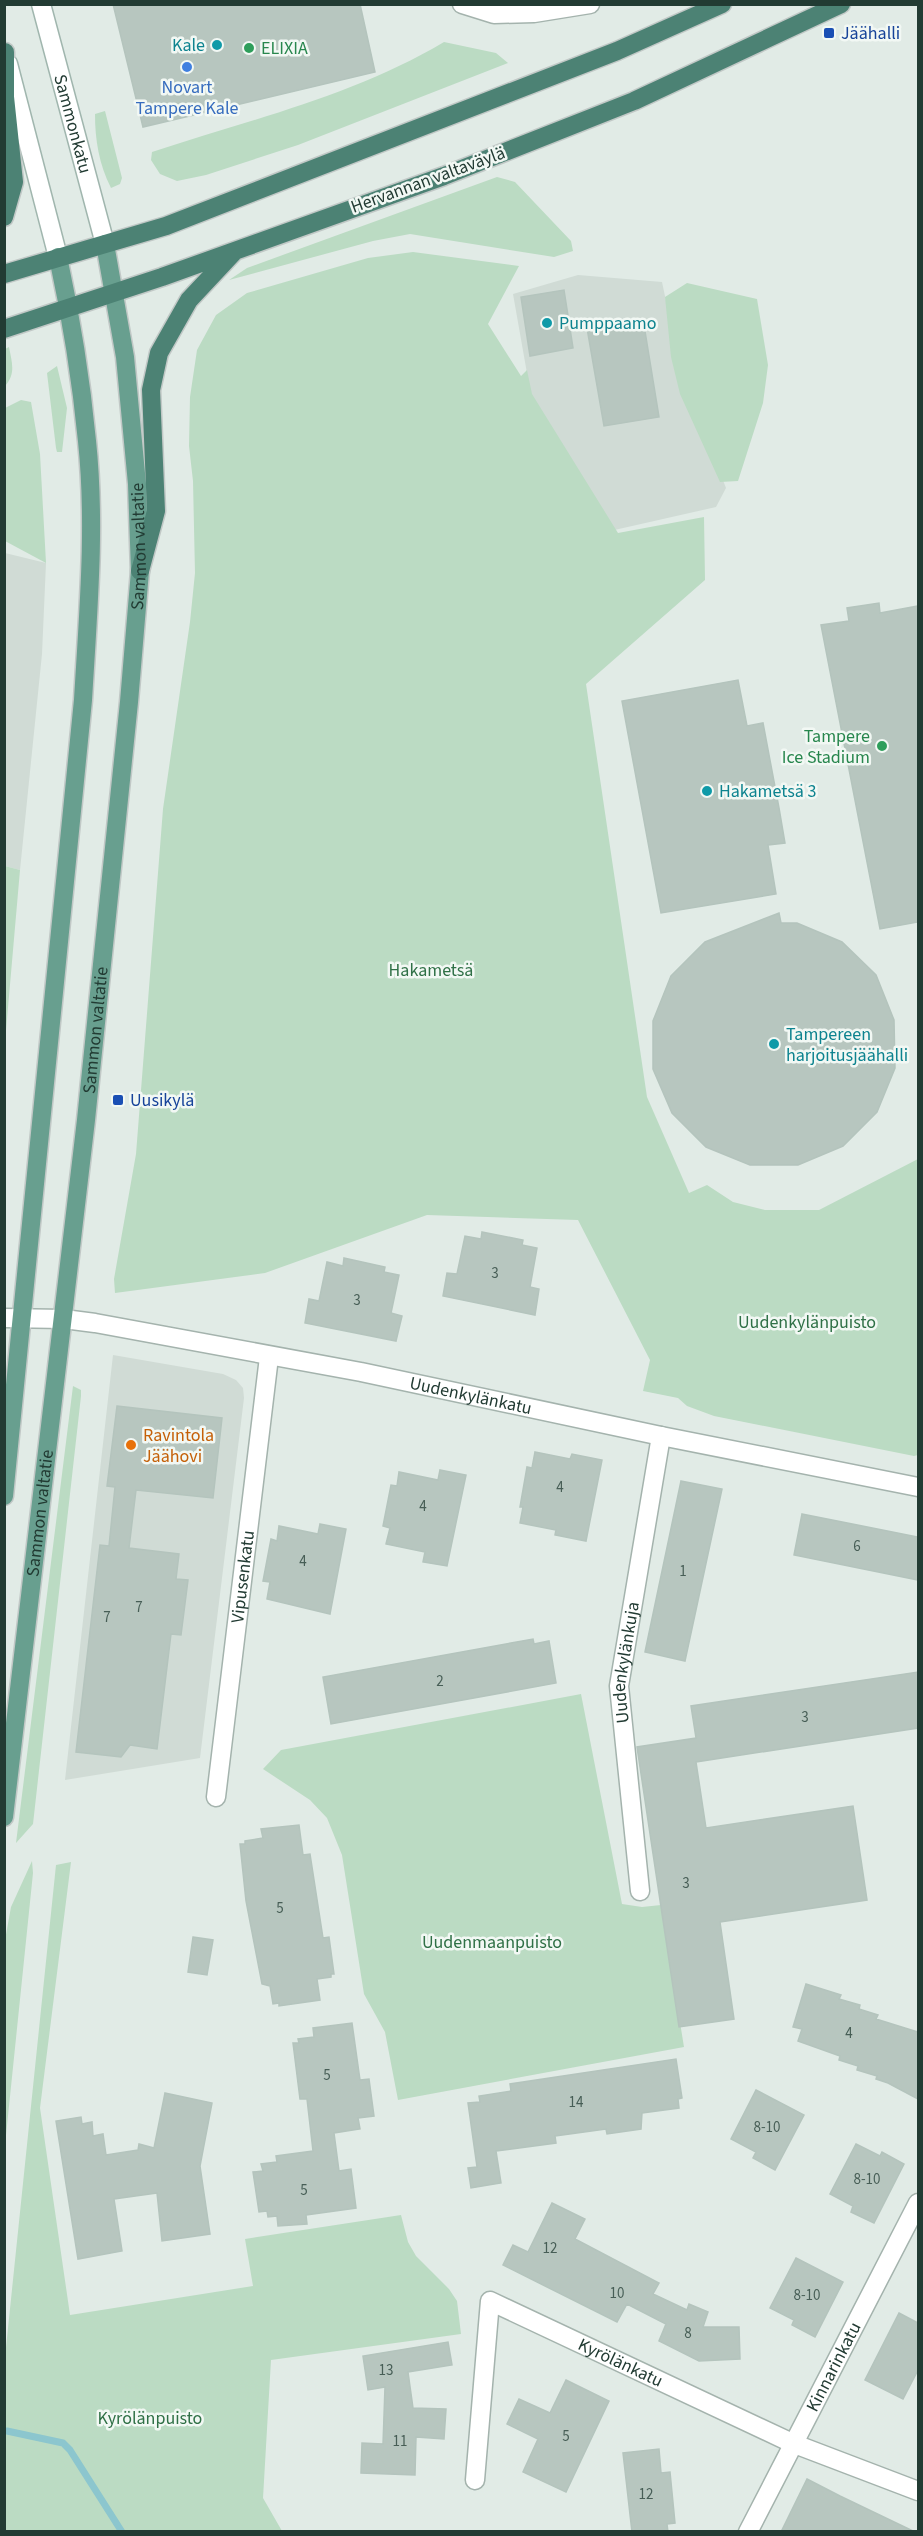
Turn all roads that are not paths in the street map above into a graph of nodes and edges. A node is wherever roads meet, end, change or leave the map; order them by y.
1 (41, 4) edge
2 (462, 4) edge
3 (590, 4) edge
4 (722, 4) edge
5 (841, 4) edge
6 (5, 50) edge
7 (4, 217) edge
8 (105, 244) junction
9 (237, 249) junction
10 (58, 257) junction
11 (4, 274) edge
12 (114, 292) junction
13 (69, 308) junction
14 (4, 329) edge
15 (140, 571) junction
16 (13, 1318) edge
17 (64, 1319) junction
18 (268, 1357) junction
19 (661, 1436) junction
20 (918, 1487) edge
21 (4, 1496) edge
22 (216, 1797) dead end
23 (4, 1817) edge
24 (640, 1891) dead end
25 (918, 2203) edge
26 (792, 2443) junction
27 (476, 2480) dead end
28 (918, 2491) edge
29 (748, 2532) edge

1 - 8 street, Sammonkatu
2 - 3 street
4 - 8 highway
5 - 9 highway, Hervannan valtaväylä
6 - 7 highway
6 - 10 street
8 - 10 highway
8 - 12 main road, Sammon valtatie
9 - 12 highway, Hervannan valtaväylä
9 - 15 highway
10 - 11 highway
10 - 13 main road
12 - 13 highway, Hervannan valtaväylä
12 - 15 main road, Sammon valtatie
13 - 14 highway, Hervannan valtaväylä
13 - 16 main road
15 - 17 main road, Sammon valtatie
16 - 17 street, Uudenkylänkatu
16 - 21 main road
17 - 18 street, Uudenkylänkatu
17 - 23 main road, Sammon valtatie
18 - 19 street, Uudenkylänkatu
18 - 22 street, Vipusenkatu
19 - 20 street, Uudenkylänkatu
19 - 24 street, Uudenkylänkuja
25 - 26 street, Kinnarinkatu
26 - 27 street, Kyrölänkatu
26 - 28 street, Kyrölänkatu
26 - 29 street, Kinnarinkatu

